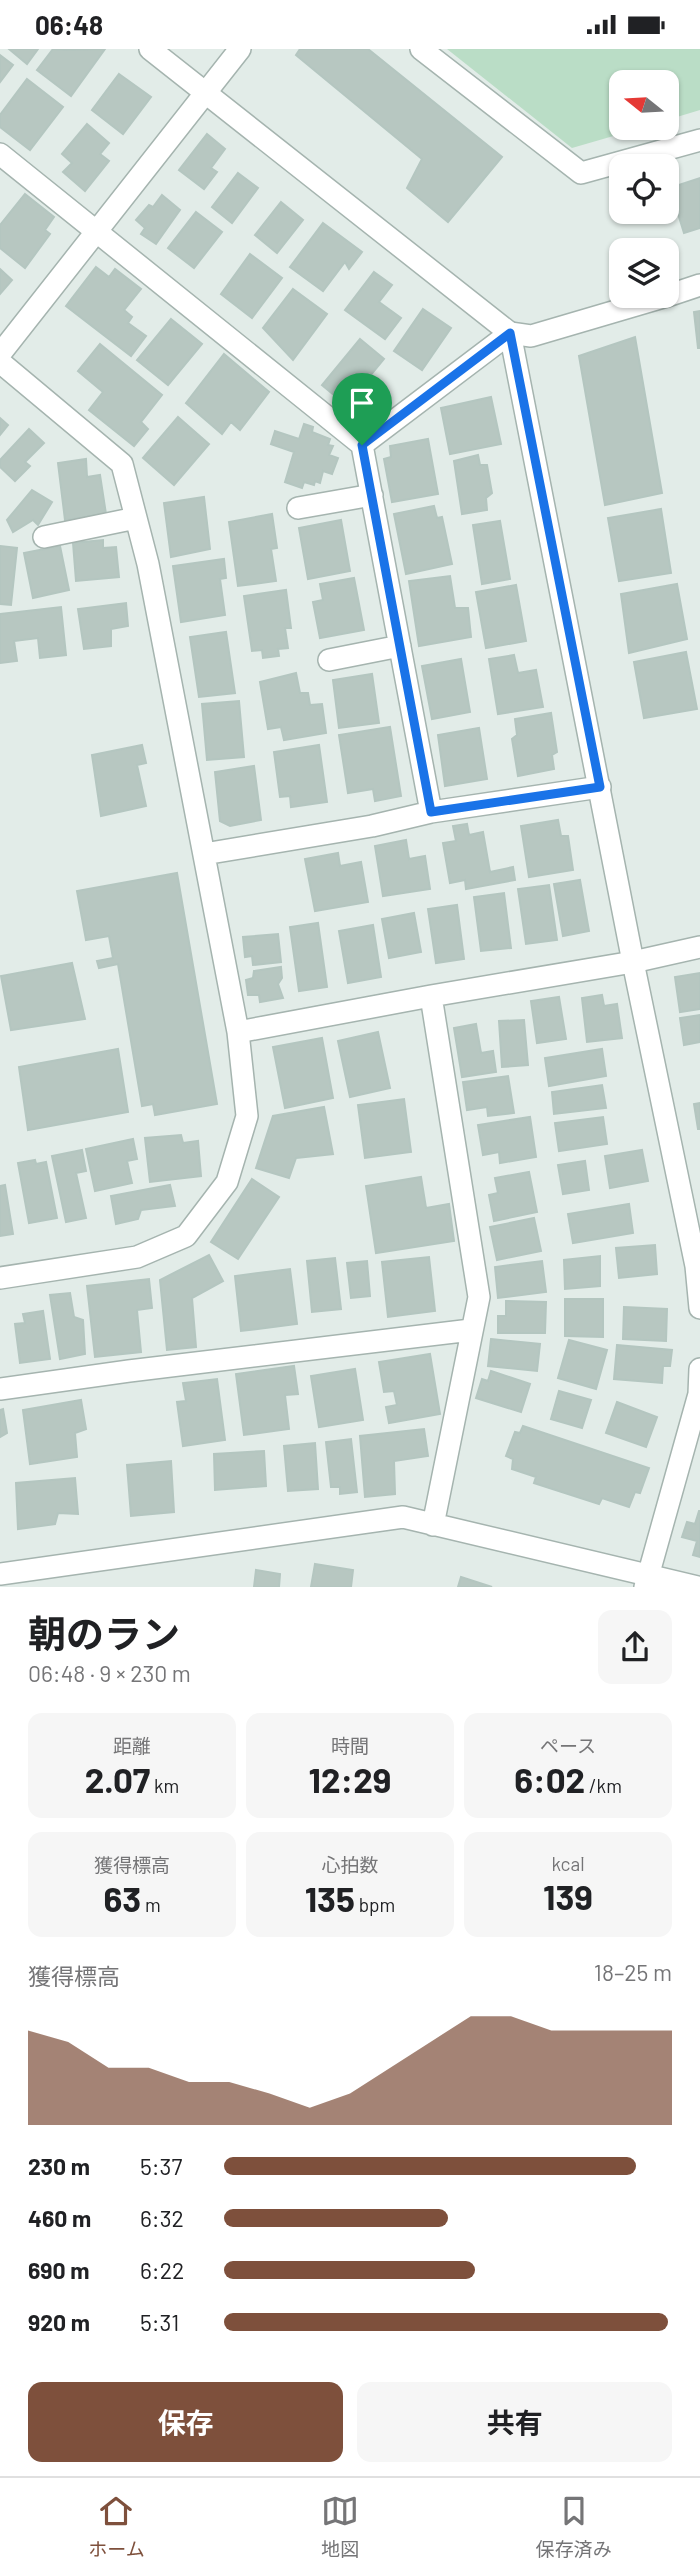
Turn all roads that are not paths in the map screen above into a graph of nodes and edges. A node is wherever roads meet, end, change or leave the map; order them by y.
1 (150, 49) edge
2 (240, 49) edge
3 (421, 49) edge
4 (206, 93) junction
5 (700, 140) edge
6 (0, 154) edge
7 (96, 230) junction
8 (700, 285) edge
9 (679, 292) edge
10 (626, 308) edge
11 (510, 333) junction
12 (0, 354) edge
13 (0, 362) edge
14 (362, 445) junction
15 (372, 495) junction
16 (298, 508) dead end
17 (136, 518) junction
18 (44, 537) dead end
19 (400, 646) junction
20 (329, 660) dead end
21 (600, 787) junction
22 (431, 812) junction
23 (204, 854) junction
24 (700, 947) edge
25 (633, 962) junction
26 (431, 996) junction
27 (238, 1032) junction
28 (0, 1278) edge
29 (700, 1308) edge
30 (471, 1330) junction
31 (700, 1369) edge
32 (0, 1389) edge
33 (433, 1525) junction
34 (0, 1574) edge
35 (647, 1581) edge
36 (698, 1587) edge

1 - 4 street
2 - 4 street
3 - 5 street
4 - 7 street
4 - 11 street
6 - 7 street
7 - 12 street
7 - 14 street
8 - 9 street
10 - 11 street
11 - 14 street
11 - 21 street
13 - 17 street
14 - 15 street
15 - 16 street
15 - 19 street
17 - 18 street
17 - 23 street
19 - 20 street
19 - 22 street
21 - 22 street
21 - 25 street
22 - 23 street
23 - 27 street
24 - 25 street
25 - 26 street
25 - 29 street
26 - 27 street
26 - 30 street
27 - 28 street
30 - 32 street
30 - 33 street
31 - 35 street
33 - 34 street
33 - 35 street
35 - 36 street

